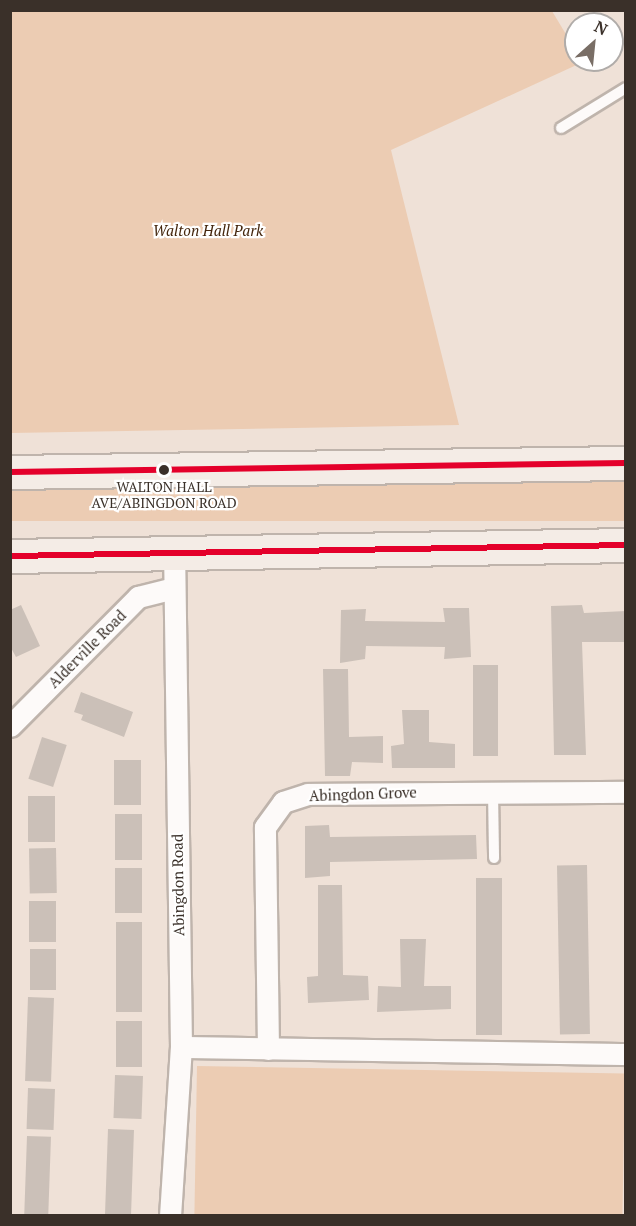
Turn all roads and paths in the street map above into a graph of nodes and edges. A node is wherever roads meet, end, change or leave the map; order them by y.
1 (626, 88) edge
2 (561, 128) dead end
3 (626, 463) edge
4 (10, 472) edge
5 (626, 545) edge
6 (174, 554) junction
7 (10, 556) edge
8 (173, 588) junction
9 (10, 726) edge
10 (493, 791) junction
11 (626, 792) edge
12 (494, 858) dead end
13 (181, 1047) junction
14 (268, 1049) junction
15 (626, 1054) edge
16 (171, 1215) edge

1 - 2 lane
3 - 4 highway
5 - 6 highway
6 - 7 highway
6 - 8 street, Abingdon Road
8 - 9 street, Alderville Road
8 - 13 street, Abingdon Road
10 - 11 street, Abingdon Grove
10 - 12 lane
10 - 14 street, Abingdon Grove
13 - 14 street
13 - 16 street, Abingdon Road
14 - 15 street

